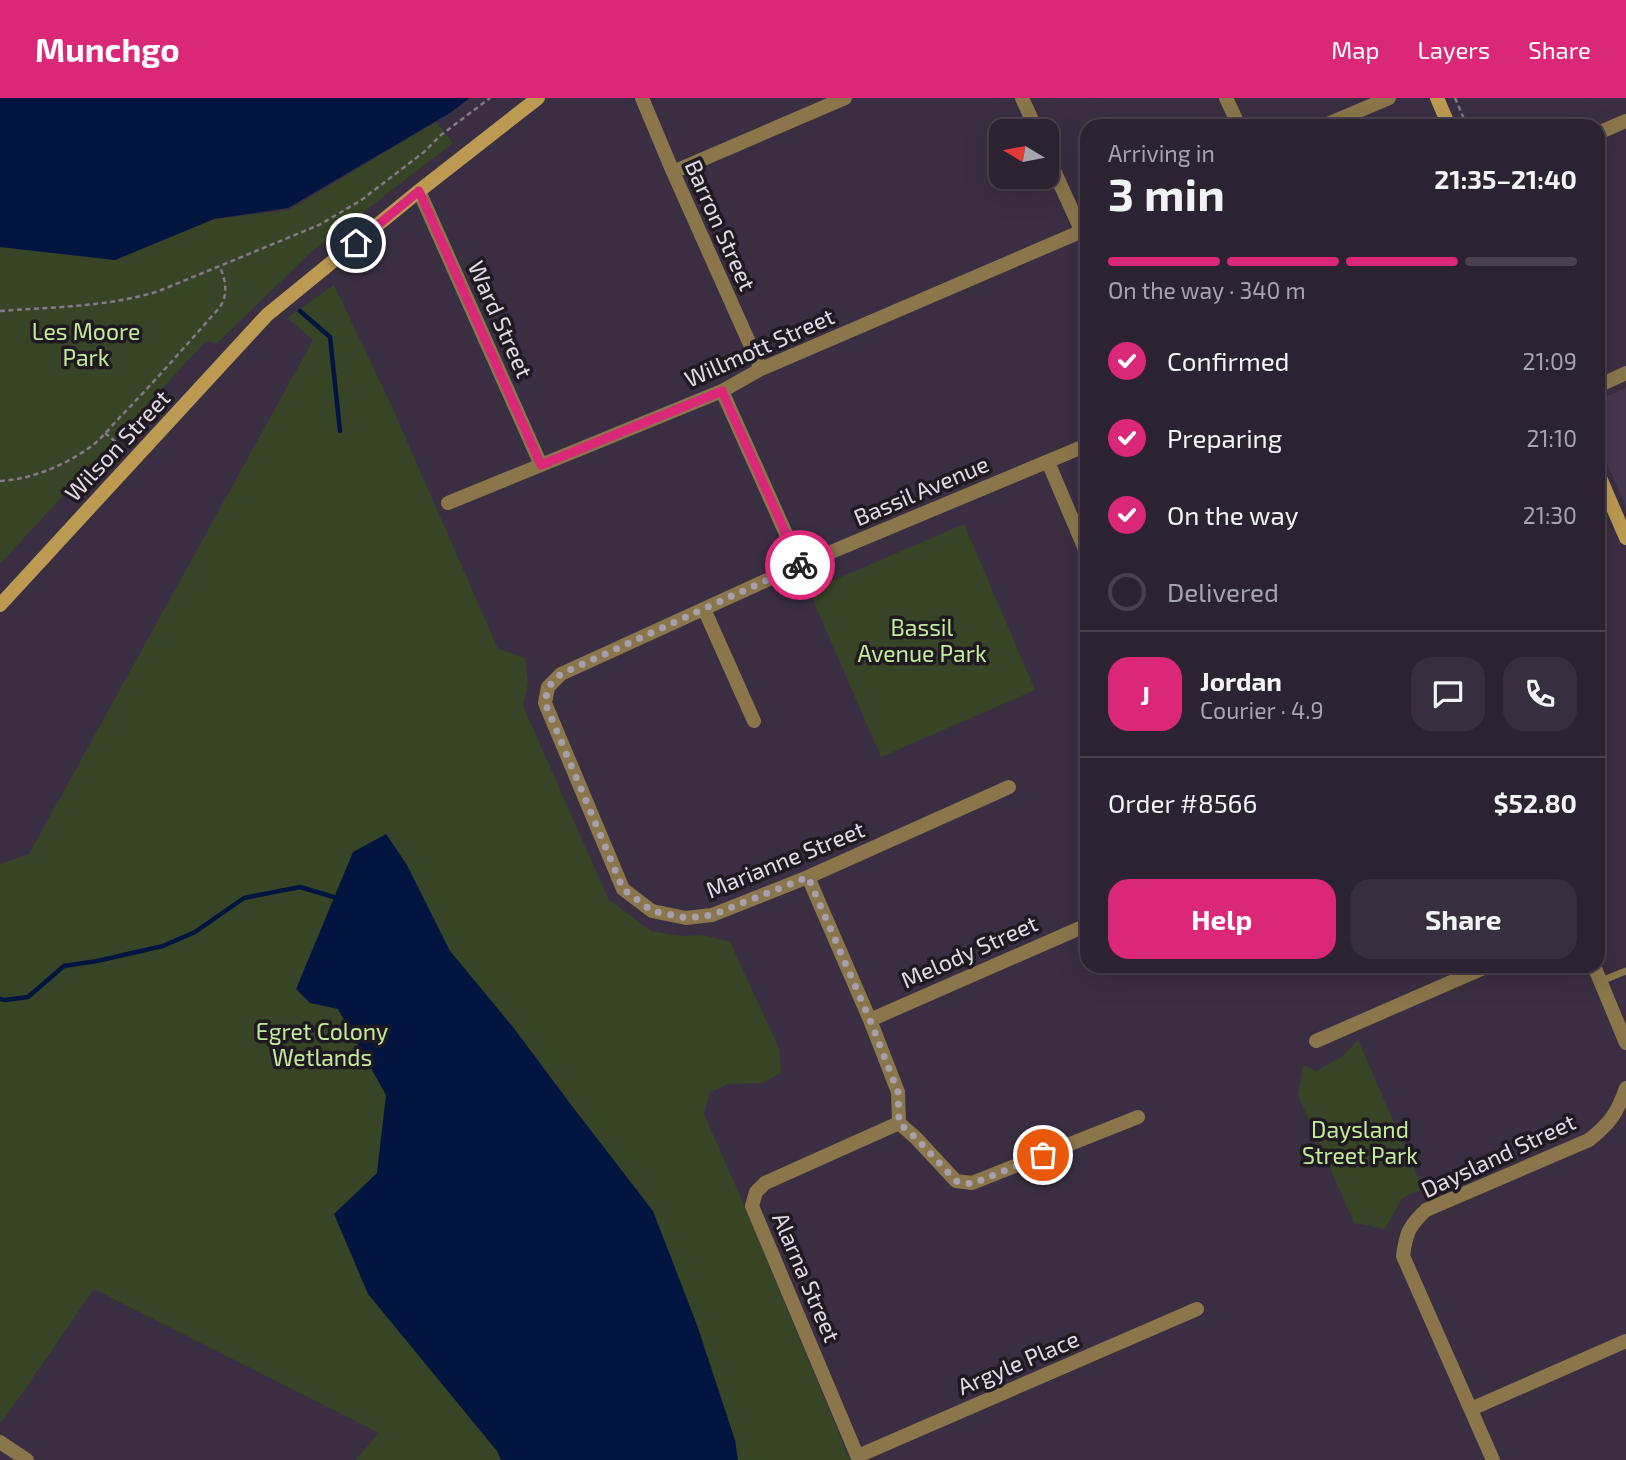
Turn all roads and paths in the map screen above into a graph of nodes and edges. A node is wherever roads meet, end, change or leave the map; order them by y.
1 (490, 98) edge
2 (538, 98) edge
3 (642, 98) edge
4 (845, 98) edge
5 (1022, 98) edge
6 (1226, 98) edge
7 (1389, 98) edge
8 (1437, 98) edge
9 (1455, 98) edge
10 (1032, 119) edge
11 (1236, 119) edge
12 (1340, 119) edge
13 (1446, 119) edge
14 (1464, 119) edge
15 (1626, 121) edge
16 (1605, 131) edge
17 (673, 172) junction
18 (1059, 180) edge
19 (419, 191) junction
20 (1080, 223) edge
21 (1080, 233) edge
22 (220, 266) junction
23 (0, 311) edge
24 (761, 369) junction
25 (1626, 373) edge
26 (1605, 383) edge
27 (722, 391) junction
28 (105, 433) junction
29 (122, 447) dead end
30 (1080, 448) edge
31 (1048, 462) junction
32 (541, 465) junction
33 (0, 481) edge
34 (1605, 489) edge
35 (448, 503) dead end
36 (1080, 537) edge
37 (1626, 538) edge
38 (800, 565) junction
39 (0, 605) edge
40 (705, 609) junction
41 (548, 687) joint
42 (754, 721) dead end
43 (1009, 787) dead end
44 (808, 877) junction
45 (1080, 928) edge
46 (1626, 971) edge
47 (1472, 973) edge
48 (1597, 973) edge
49 (1601, 981) junction
50 (870, 1020) junction
51 (1315, 1041) dead end
52 (1626, 1043) edge
53 (1626, 1088) edge
54 (1138, 1117) dead end
55 (899, 1123) junction
56 (1197, 1309) dead end
57 (1626, 1341) edge
58 (1471, 1409) junction
59 (0, 1442) edge
60 (859, 1458) edge
61 (27, 1460) edge
62 (1493, 1460) edge

1 - 22 path
2 - 19 street, Wilson Street
3 - 17 street, Barron Street
4 - 17 street
5 - 10 street
6 - 11 street
7 - 12 street
8 - 13 street
9 - 14 path
15 - 16 street
17 - 24 street, Barron Street
18 - 20 street
19 - 32 street, Ward Street
19 - 39 street, Wilson Street
21 - 24 street, Willmott Street
22 - 23 path
22 - 28 path
24 - 27 street, Willmott Street
25 - 26 street
27 - 32 street, Willmott Street
27 - 38 street
28 - 29 path
28 - 33 path
30 - 31 street, Bassil Avenue
31 - 36 street
31 - 38 street, Bassil Avenue
32 - 35 street, Willmott Street
34 - 37 street
38 - 40 street, Bassil Avenue
40 - 41 street, Bassil Avenue
40 - 42 street
41 - 44 street, Marianne Street
43 - 44 street, Marianne Street
44 - 50 street
45 - 50 street, Melody Street
46 - 49 lane
47 - 51 street
48 - 49 street
49 - 52 street
50 - 55 street
53 - 58 street, Daysland Street
54 - 55 street
55 - 60 street, Alarna Street
56 - 60 street, Argyle Place
57 - 58 street
58 - 62 street, Daysland Street
59 - 61 street

